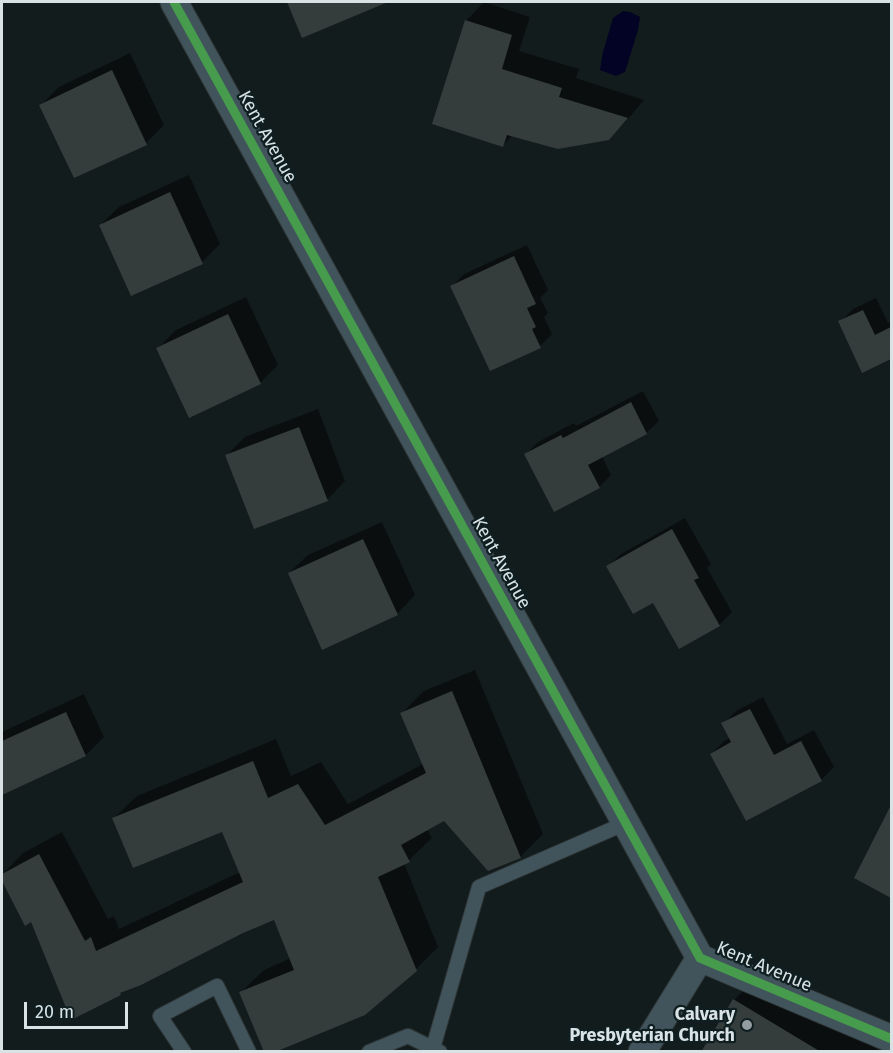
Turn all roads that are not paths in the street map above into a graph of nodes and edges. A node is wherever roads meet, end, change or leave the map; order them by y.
1 (174, 2) edge
2 (626, 823) junction
3 (700, 958) junction
4 (891, 1039) edge
5 (436, 1050) edge
6 (184, 1052) edge
7 (249, 1052) edge
8 (369, 1052) edge
9 (642, 1052) edge

1 - 2 street, Kent Avenue
2 - 3 street, Kent Avenue
2 - 5 lane
3 - 4 street, Kent Avenue
3 - 9 street
5 - 8 lane
6 - 7 lane

